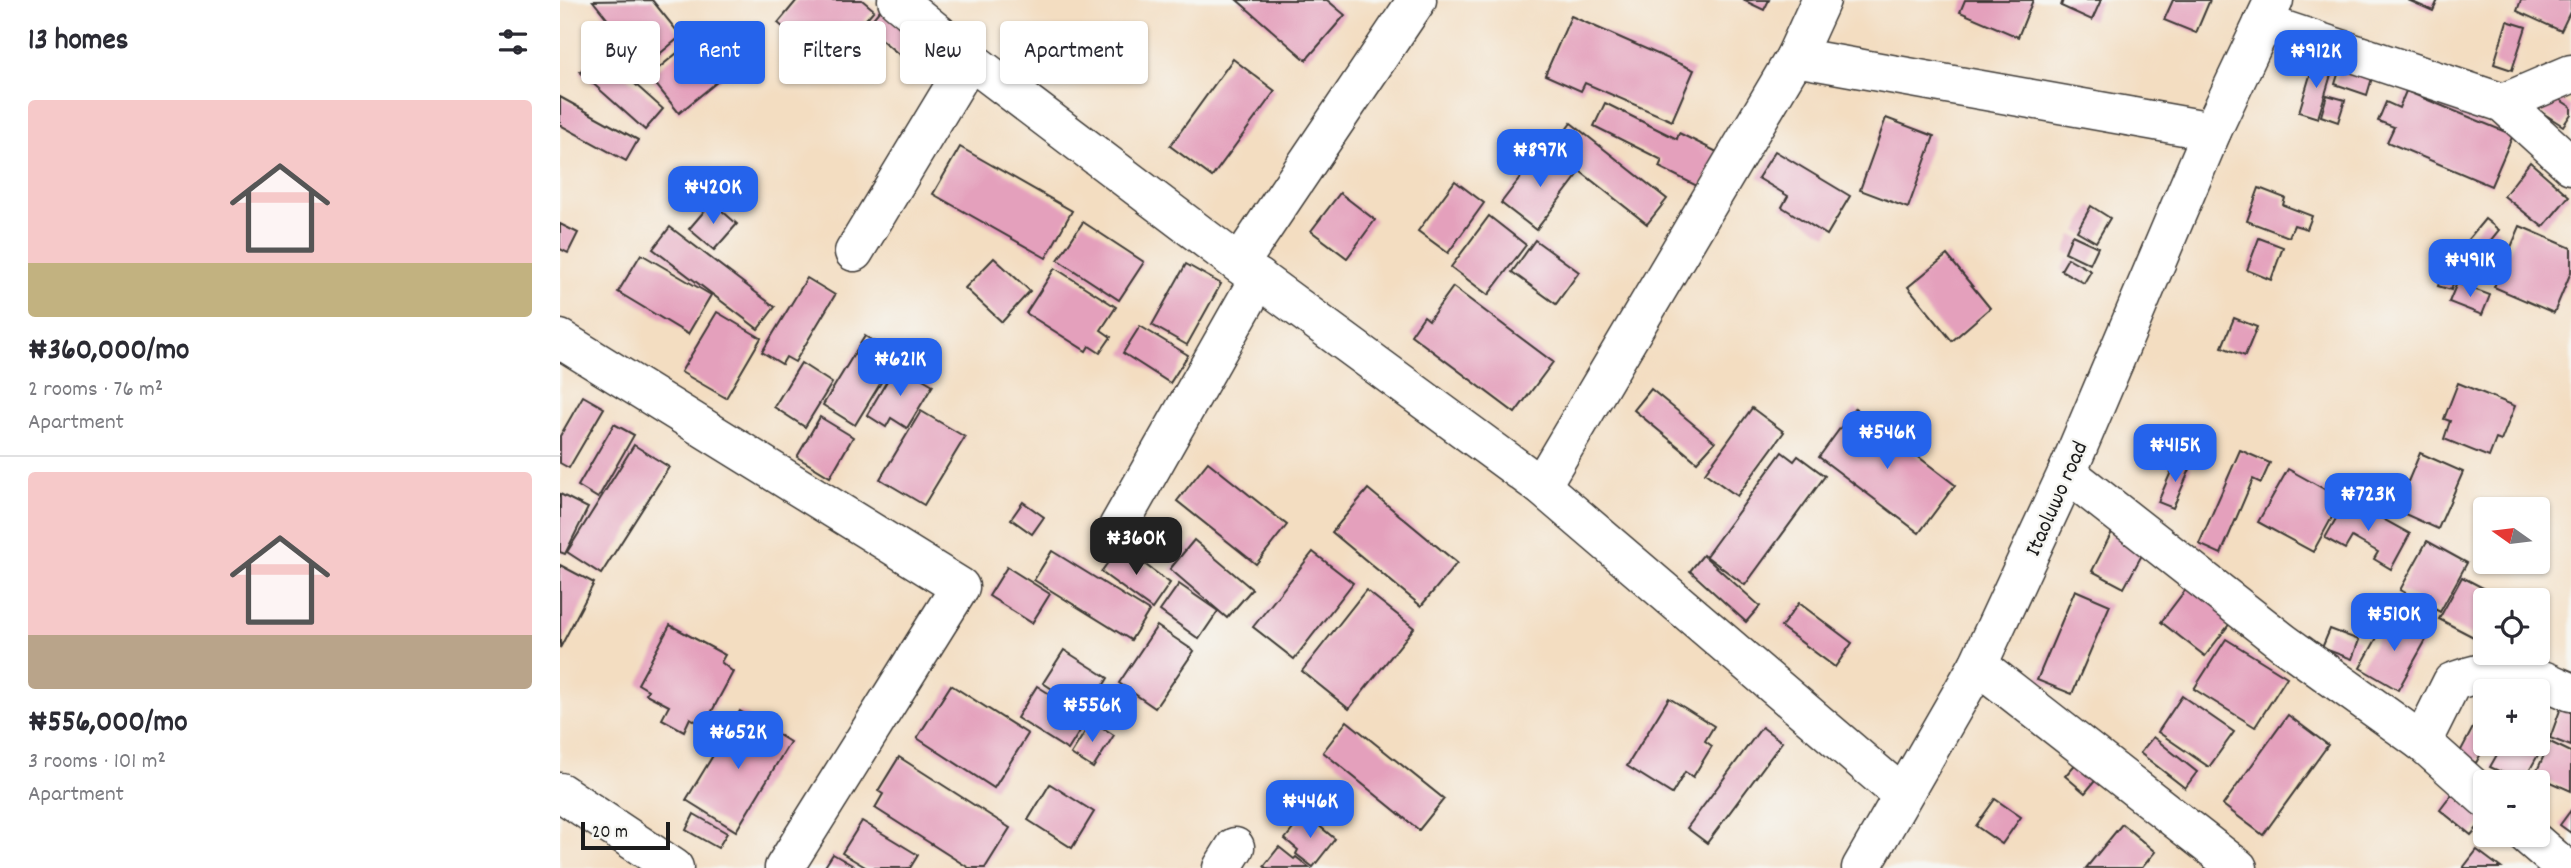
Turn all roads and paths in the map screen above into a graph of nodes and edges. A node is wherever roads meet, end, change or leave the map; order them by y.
1 (897, 0) edge
2 (1416, 0) edge
3 (1821, 0) edge
4 (2268, 11) edge
5 (923, 21) edge
6 (1795, 57) junction
7 (986, 72) edge
8 (2571, 74) edge
9 (956, 84) edge
10 (2503, 103) junction
11 (2212, 131) junction
12 (2571, 165) edge
13 (854, 252) dead end
14 (1249, 271) junction
15 (560, 339) edge
16 (2067, 473) junction
17 (1541, 486) junction
18 (1118, 527) dead end
19 (1978, 665) junction
20 (2571, 692) edge
21 (2422, 742) junction
22 (2473, 787) edge
23 (560, 792) edge
24 (1902, 795) junction
25 (2541, 847) edge
26 (674, 868) edge
27 (784, 868) edge
28 (1861, 868) edge
29 (2238, 868) edge
30 (2566, 868) edge

1 - 5 street
2 - 14 street
3 - 6 street
4 - 10 street
4 - 11 street, Itaoluwo road
6 - 11 street
6 - 17 street
7 - 14 street
8 - 10 street
9 - 13 street
10 - 12 street
11 - 16 street, Itaoluwo road
14 - 17 street
14 - 18 street
15 - 27 street
16 - 19 street, Itaoluwo road
16 - 21 street
17 - 24 street
19 - 24 street, Itaoluwo road
19 - 29 street
20 - 21 street
21 - 22 street
23 - 26 street
24 - 28 street, Itaoluwo road
25 - 30 street

